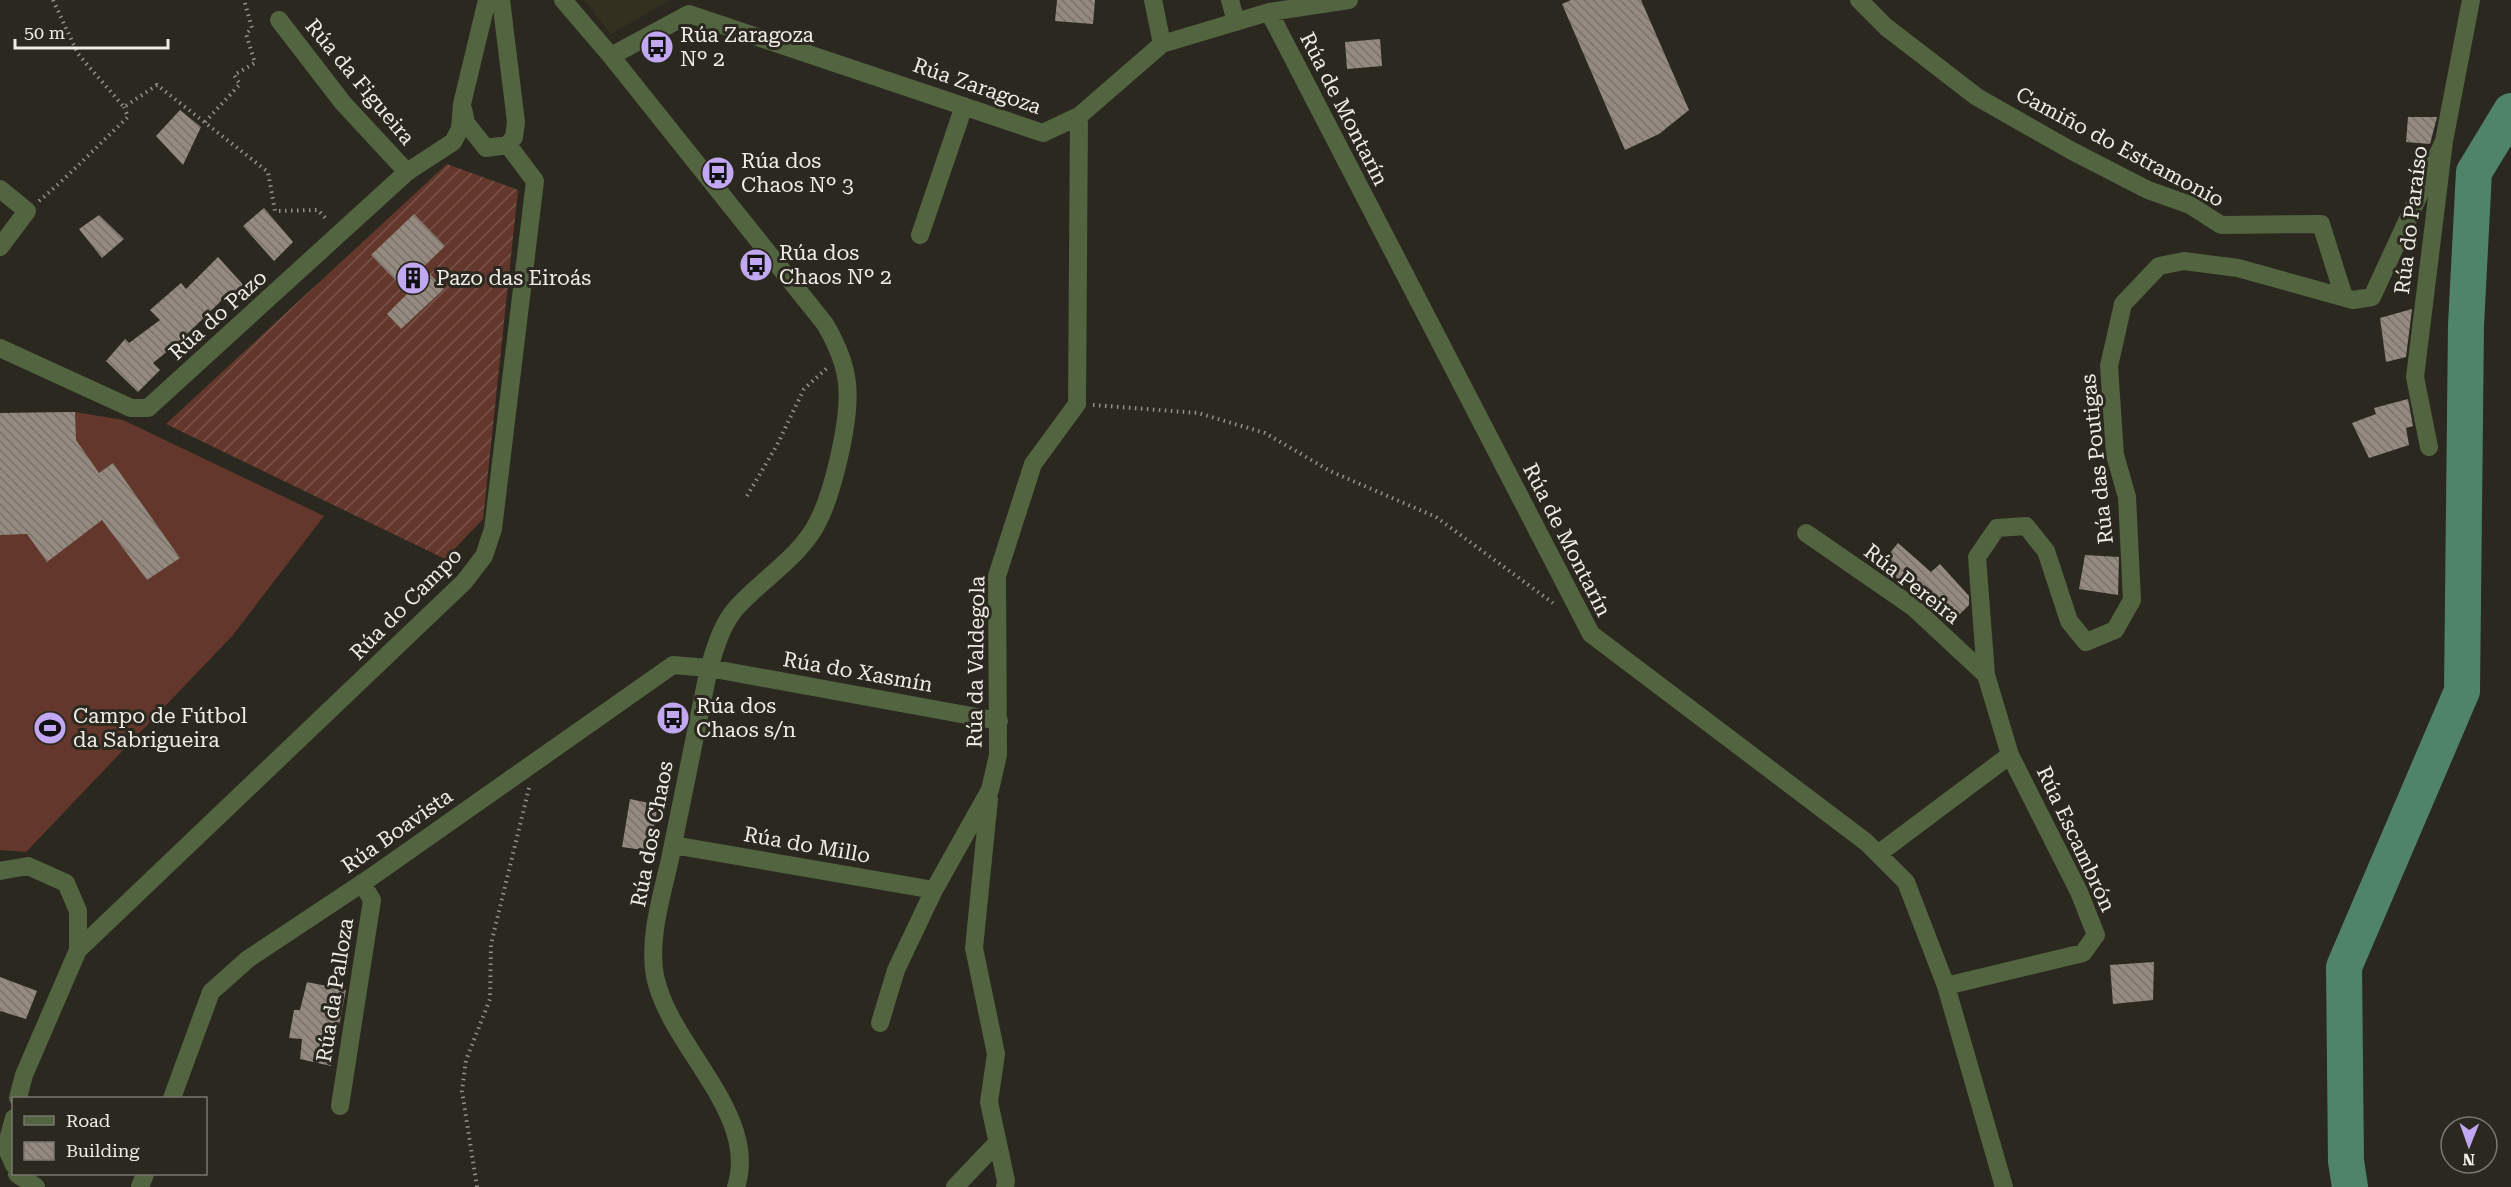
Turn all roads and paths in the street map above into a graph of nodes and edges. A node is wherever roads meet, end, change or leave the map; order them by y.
1 (53, 0) edge
2 (244, 0) edge
3 (487, 0) edge
4 (501, 0) edge
5 (563, 0) edge
6 (1153, 0) edge
7 (1230, 0) edge
8 (1859, 0) edge
9 (2470, 0) edge
10 (1339, 1) edge
11 (1292, 4) edge
12 (691, 7) edge
13 (1269, 12) junction
14 (279, 20) dead end
15 (1236, 22) junction
16 (1162, 44) junction
17 (611, 56) junction
18 (462, 104) junction
19 (964, 106) junction
20 (124, 107) junction
21 (1080, 116) junction
22 (205, 122) junction
23 (2444, 141) junction
24 (508, 145) junction
25 (486, 148) junction
26 (440, 150) junction
27 (407, 172) junction
28 (0, 189) edge
29 (27, 211) junction
30 (339, 235) junction
31 (920, 235) dead end
32 (0, 247) edge
33 (2344, 297) junction
34 (0, 348) edge
35 (840, 357) junction
36 (1077, 404) junction
37 (2429, 447) dead end
38 (747, 496) dead end
39 (1806, 533) dead end
40 (1561, 609) dead end
41 (709, 668) junction
42 (1986, 675) junction
43 (999, 721) junction
44 (2010, 755) junction
45 (529, 766) junction
46 (990, 790) junction
47 (673, 845) junction
48 (1878, 854) junction
49 (0, 871) edge
50 (362, 884) junction
51 (934, 890) junction
52 (78, 950) junction
53 (1946, 986) junction
54 (880, 1023) dead end
55 (18, 1097) edge
56 (172, 1097) edge
57 (340, 1106) dead end
58 (12, 1125) edge
59 (996, 1144) junction
60 (12, 1160) edge
61 (20, 1175) edge
62 (36, 1187) edge
63 (477, 1187) edge
64 (736, 1187) edge
65 (955, 1187) edge
66 (1005, 1187) edge
67 (2004, 1187) edge

1 - 20 path
2 - 22 path
3 - 18 street, Rúa do Pazo
4 - 24 street
5 - 17 street, Rúa dos Chaos
6 - 16 street
7 - 15 street
8 - 33 street, Camiño do Estramonio
9 - 23 street, Rúa do Paraíso
10 - 11 street, Rúa Zaragoza
11 - 13 street, Rúa Zaragoza
12 - 17 street, Rúa Zaragoza
12 - 19 street, Rúa Zaragoza
13 - 15 street, Rúa Zaragoza
13 - 48 street, Rúa de Montarín
14 - 27 street, Rúa da Figueira
15 - 16 street, Rúa Zaragoza
16 - 21 street, Rúa Zaragoza
17 - 35 street, Rúa dos Chaos
18 - 25 street
18 - 26 street, Rúa do Pazo
19 - 21 street, Rúa Zaragoza
19 - 31 street
20 - 22 path
20 - 29 path
21 - 36 street
22 - 30 path
23 - 33 street, Rúa das Poutigas
23 - 37 street, Rúa do Paraíso
24 - 25 street
24 - 52 street, Rúa do Campo
25 - 26 street
26 - 27 street, Rúa do Pazo
27 - 30 street, Rúa do Pazo
28 - 29 street
29 - 32 street
30 - 34 street, Rúa do Pazo
33 - 42 street, Rúa das Poutigas
35 - 38 path
35 - 41 street, Rúa dos Chaos
36 - 40 path
36 - 43 street, Rúa da Valdegola
39 - 42 street, Rúa Pereira
41 - 43 street, Rúa do Xasmín
41 - 45 street, Rúa Boavista
41 - 47 street, Rúa dos Chaos
42 - 44 street, Rúa Escambrón
43 - 46 street, Rúa da Valdegola
44 - 48 street
44 - 53 street, Rúa Escambrón
45 - 50 street, Rúa Boavista
45 - 63 path
46 - 51 street, Rúa da Valdegola
46 - 59 street
47 - 51 street, Rúa do Millo
47 - 64 street, Rúa dos Chaos
48 - 53 street, Rúa de Montarín
49 - 52 street
50 - 56 street, Rúa Boavista
50 - 57 street, Rúa da Palloza
51 - 54 street, Rúa da Valdegola
52 - 55 street
53 - 67 street, Rúa de Montarín
58 - 60 street
59 - 65 street
59 - 66 street
61 - 62 street

